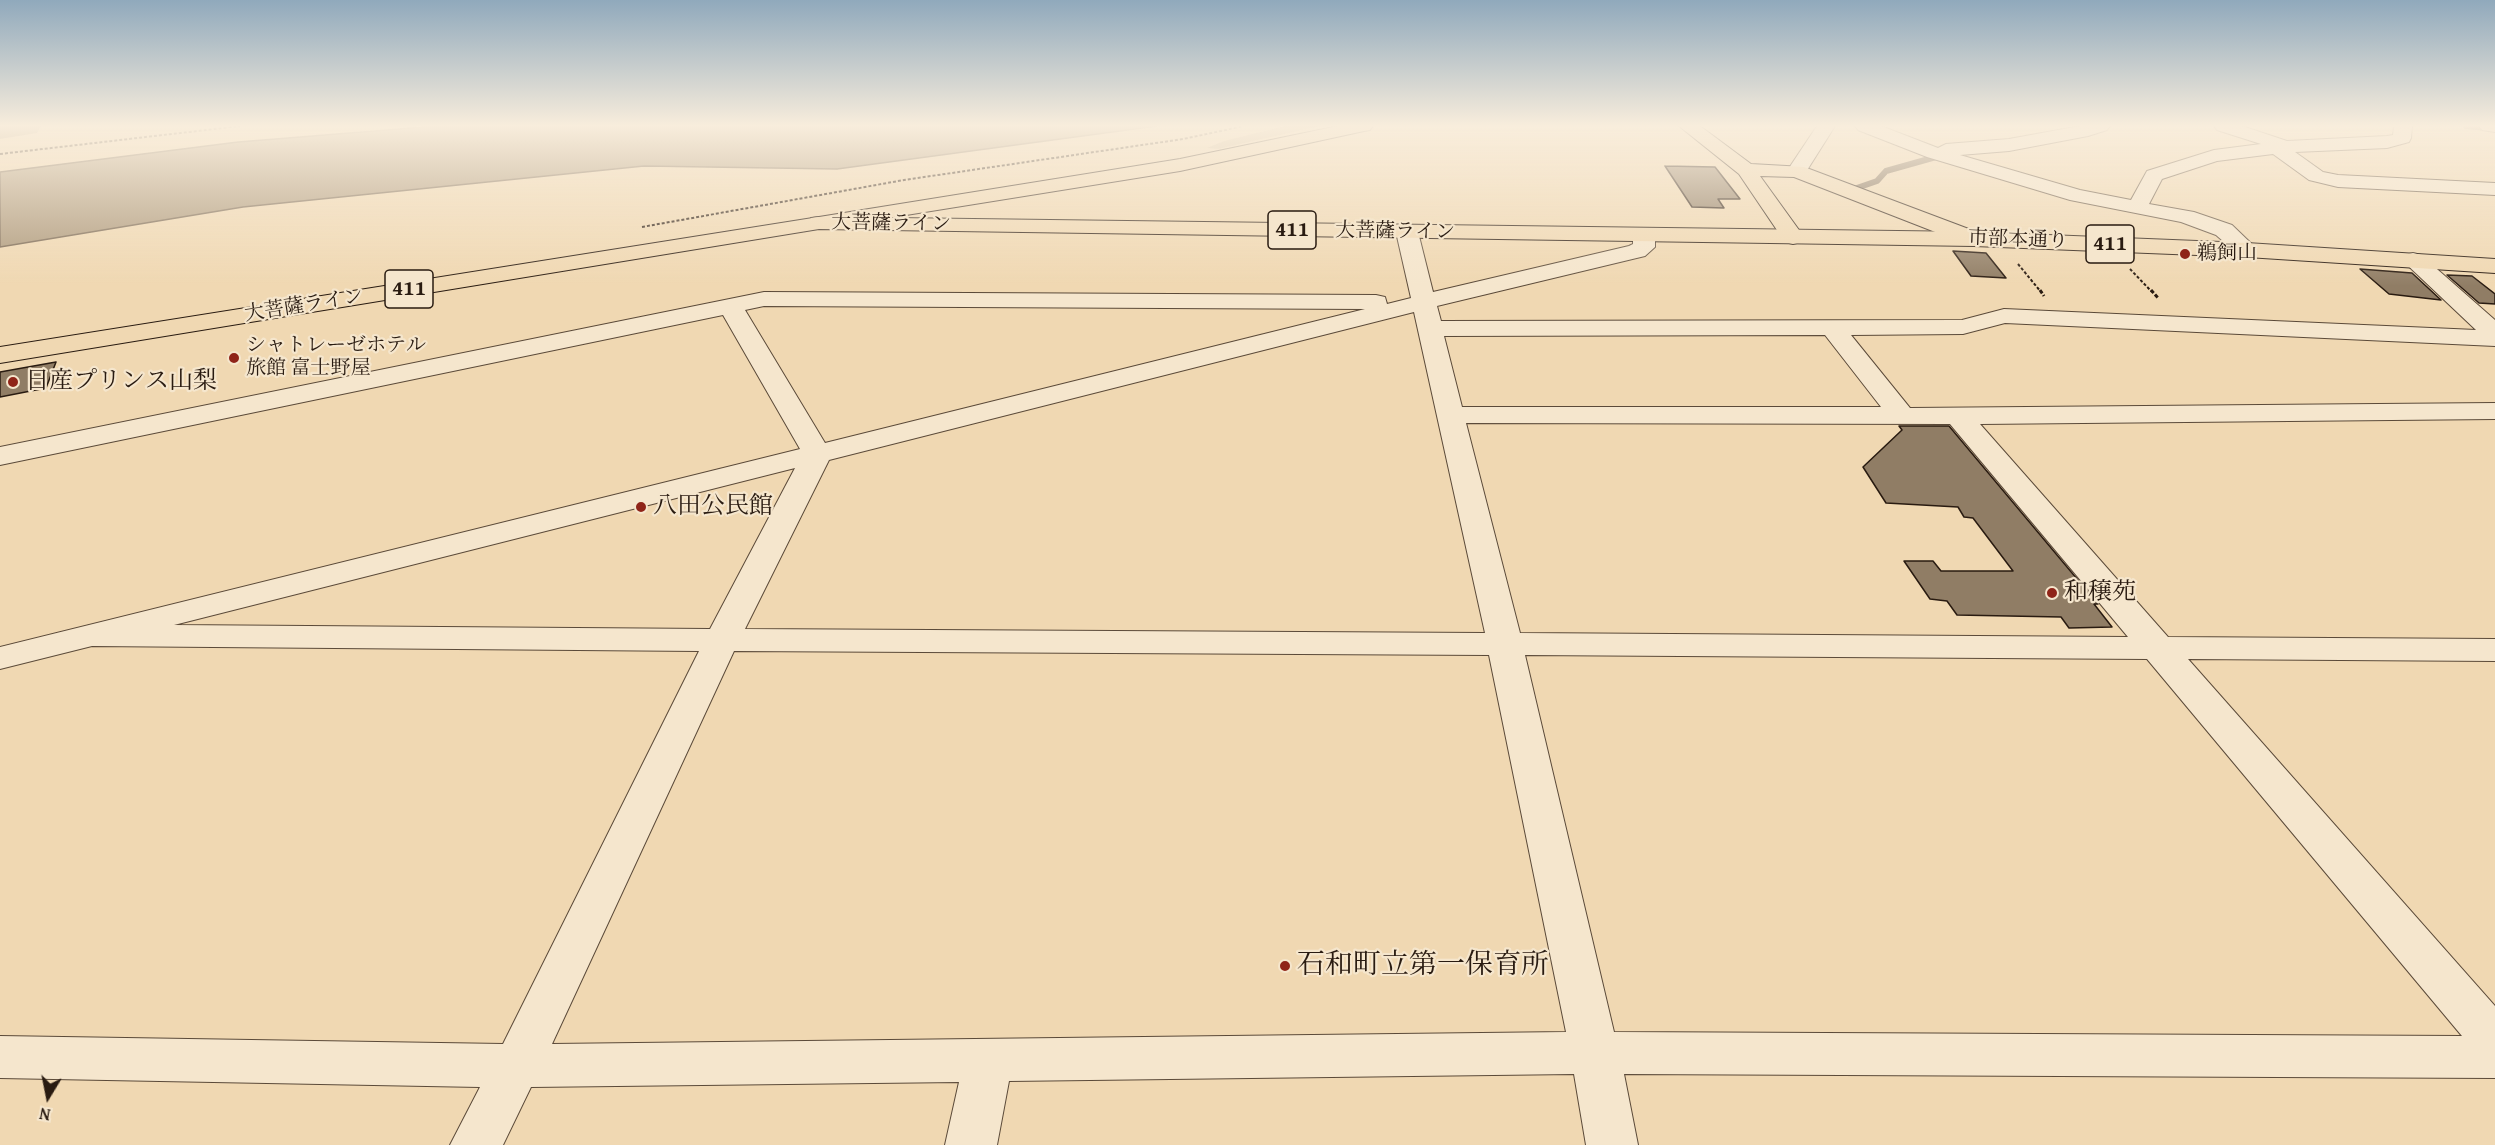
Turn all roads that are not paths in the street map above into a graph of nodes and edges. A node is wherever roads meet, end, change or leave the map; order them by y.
1 (1091, 179) edge
2 (1753, 179) edge
3 (1819, 179) edge
4 (2021, 179) edge
5 (2152, 179) edge
6 (2331, 179) edge
7 (2495, 189) edge
8 (945, 203) junction
9 (2136, 208) junction
10 (819, 223) junction
11 (940, 225) junction
12 (1407, 232) junction
13 (1644, 236) junction
14 (1793, 237) junction
15 (1974, 239) junction
16 (2247, 249) junction
17 (2413, 260) junction
18 (2495, 266) edge
19 (1423, 302) junction
20 (730, 306) junction
21 (1832, 328) junction
22 (1430, 329) junction
23 (2495, 333) edge
24 (2495, 338) edge
25 (0, 355) edge
26 (2495, 411) edge
27 (1451, 415) junction
28 (1902, 416) junction
29 (1958, 416) junction
30 (817, 454) junction
31 (0, 456) edge
32 (96, 636) junction
33 (721, 641) junction
34 (1505, 645) junction
35 (2159, 649) junction
36 (2495, 650) edge
37 (0, 658) edge
38 (2495, 1040) edge
39 (1595, 1053) junction
40 (0, 1057) edge
41 (2495, 1057) edge
42 (989, 1060) junction
43 (517, 1066) junction
44 (476, 1145) edge
45 (971, 1145) edge
46 (1612, 1145) edge

1 - 8 main road
2 - 14 main road
3 - 15 main road
4 - 9 street
5 - 9 street
6 - 7 street
8 - 10 main road
8 - 11 main road
9 - 16 street
10 - 11 main road, 大菩薩ライン / 411
10 - 25 main road, 大菩薩ライン / 411
11 - 12 main road, 大菩薩ライン / 411
12 - 13 main road, 大菩薩ライン / 411
12 - 19 street
13 - 14 main road, 大菩薩ライン / 411
13 - 19 street
14 - 15 main road, 市部本通り / 411
15 - 16 main road, 市部本通り / 411
16 - 17 main road, 市部本通り / 411
17 - 18 main road, 市部本通り / 411
17 - 23 street
19 - 20 street
19 - 22 street
19 - 30 street
20 - 30 street
20 - 31 street
21 - 22 street
21 - 24 street
21 - 28 street
22 - 27 street
26 - 29 street
27 - 28 street
27 - 34 street
28 - 29 street
29 - 35 street
30 - 32 street
30 - 33 street
32 - 33 street
32 - 37 street
33 - 34 street
33 - 43 street
34 - 35 street
34 - 39 street
35 - 36 street
35 - 38 street
39 - 41 street
39 - 42 street
39 - 46 street
40 - 43 street
42 - 43 street
42 - 45 street
43 - 44 street

